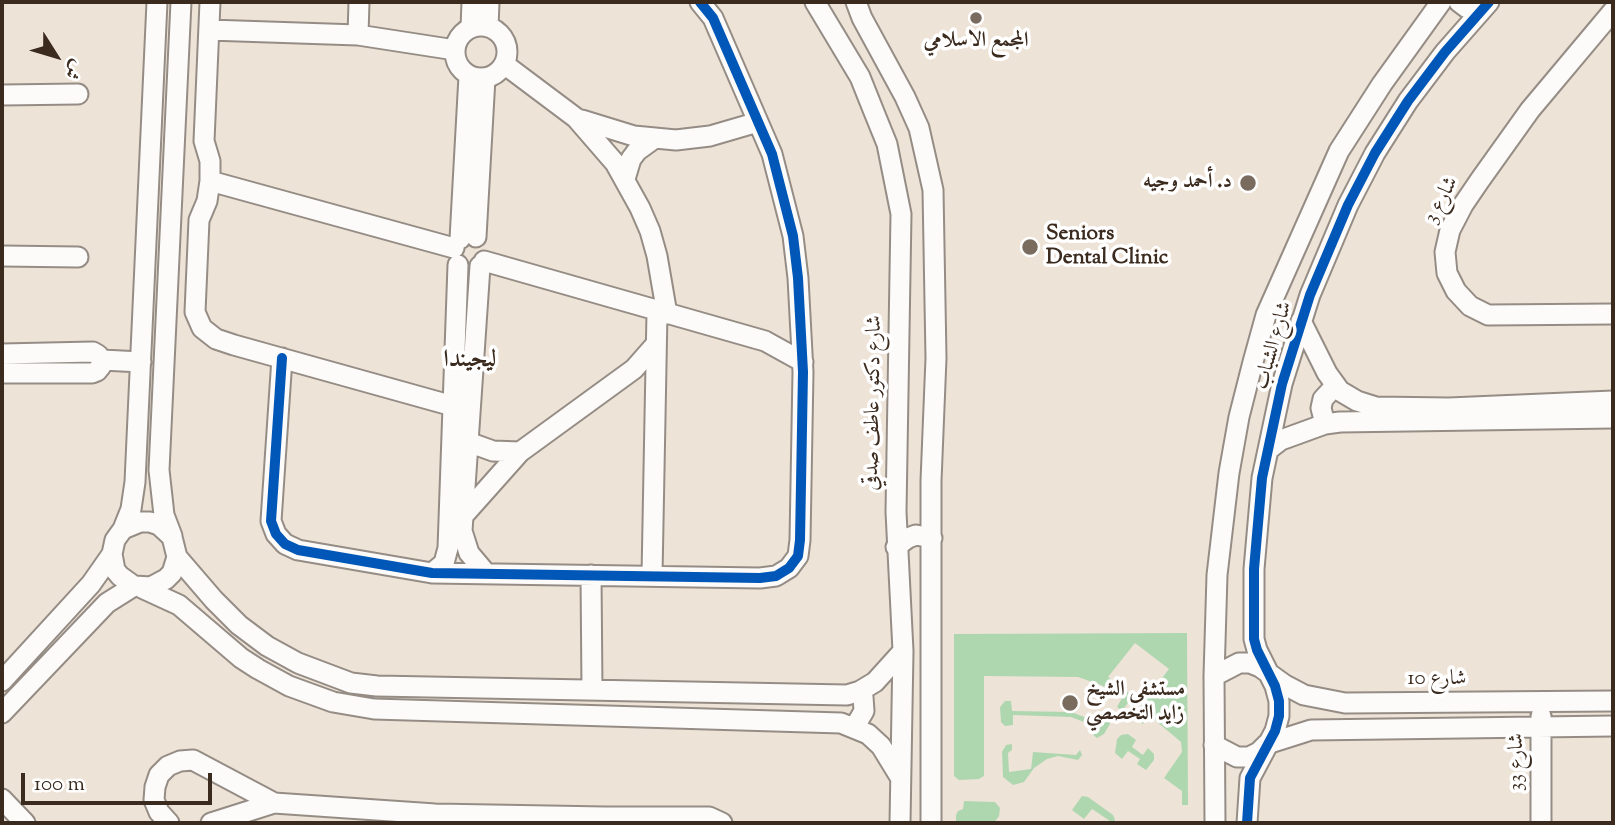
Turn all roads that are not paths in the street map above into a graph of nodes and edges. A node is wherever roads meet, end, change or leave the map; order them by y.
1 (156, 2) edge
2 (180, 2) edge
3 (210, 2) edge
4 (359, 2) edge
5 (472, 2) edge
6 (489, 2) edge
7 (700, 2) edge
8 (815, 2) edge
9 (856, 2) edge
10 (1441, 2) edge
11 (1459, 2) edge
12 (1485, 6) edge
13 (1613, 11) edge
14 (480, 28) junction
15 (209, 30) junction
16 (1418, 32) junction
17 (358, 35) junction
18 (455, 50) junction
19 (1444, 52) junction
20 (504, 64) junction
21 (477, 77) junction
22 (78, 94) dead end
23 (2, 95) edge
24 (576, 118) junction
25 (758, 122) junction
26 (655, 138) junction
27 (625, 179) junction
28 (210, 181) junction
29 (462, 247) junction
30 (2, 256) edge
31 (78, 257) dead end
32 (482, 263) junction
33 (659, 267) junction
34 (631, 304) junction
35 (662, 313) junction
36 (1613, 314) edge
37 (1301, 321) junction
38 (802, 326) junction
39 (765, 341) junction
40 (656, 344) junction
41 (2, 354) edge
42 (282, 358) junction
43 (102, 360) junction
44 (141, 362) junction
45 (803, 362) junction
46 (2, 373) edge
47 (620, 379) junction
48 (1335, 386) junction
49 (655, 396) junction
50 (1613, 401) edge
51 (453, 406) junction
52 (1413, 415) junction
53 (1613, 418) edge
54 (1325, 424) junction
55 (468, 442) junction
56 (1268, 450) junction
57 (520, 452) junction
58 (931, 481) junction
59 (898, 486) junction
60 (458, 526) junction
61 (123, 529) junction
62 (172, 537) junction
63 (932, 538) junction
64 (896, 547) junction
65 (112, 554) junction
66 (177, 557) junction
67 (485, 572) junction
68 (432, 573) junction
69 (592, 575) junction
70 (652, 576) junction
71 (138, 587) junction
72 (903, 651) junction
73 (1268, 673) junction
74 (1214, 676) junction
75 (2, 681) edge
76 (592, 690) junction
77 (860, 691) junction
78 (1613, 701) edge
79 (1541, 702) junction
80 (2, 713) edge
81 (852, 726) junction
82 (1613, 726) edge
83 (1541, 727) junction
84 (1267, 744) junction
85 (1214, 745) junction
86 (901, 779) junction
87 (2, 799) edge
88 (274, 803) junction
89 (418, 818) edge
90 (609, 820) edge
91 (25, 823) edge
92 (169, 823) edge
93 (211, 823) edge
94 (723, 823) edge
95 (900, 823) edge
96 (931, 823) edge
97 (1215, 823) edge
98 (1247, 823) edge
99 (1541, 823) edge

1 - 44 street
2 - 62 street
3 - 15 street
4 - 17 street
5 - 14 street
6 - 14 street
7 - 25 street
8 - 59 street, شارع دكتور عاطف صدقي
9 - 58 street
10 - 16 street, شارع الشباب
11 - 12 street
12 - 19 street, شارع الشباب
13 - 36 street, شارع 3
14 - 18 street
14 - 20 street
15 - 17 street
15 - 28 street
16 - 19 street
16 - 74 street, شارع الشباب
17 - 18 street
18 - 21 street
19 - 37 street, شارع الشباب
20 - 21 street
20 - 24 street
21 - 29 street
22 - 23 street
24 - 26 street
24 - 27 street
25 - 26 street
25 - 38 street
26 - 27 street
27 - 33 street
28 - 29 street
28 - 42 street
29 - 32 street
29 - 32 street
29 - 51 street
30 - 31 street
32 - 34 street
32 - 55 street
33 - 34 street
33 - 35 street
34 - 35 street
35 - 39 street
35 - 40 street
37 - 48 street
37 - 56 street, شارع الشباب
38 - 39 street
38 - 45 street
39 - 45 street
40 - 47 street
40 - 49 street
41 - 43 street
42 - 51 street
42 - 68 street
43 - 44 street
43 - 46 street
44 - 61 street
45 - 70 street
47 - 49 street
47 - 57 street
48 - 52 street
48 - 54 street
49 - 70 street
50 - 52 street
51 - 60 street
52 - 53 street
52 - 54 street
54 - 56 street
55 - 57 street
55 - 60 street
56 - 73 street, شارع الشباب
57 - 60 street
58 - 59 street
58 - 63 street
59 - 64 street, شارع دكتور عاطف صدقي
60 - 67 street
60 - 68 street
61 - 62 street
61 - 65 street
62 - 66 street
63 - 64 street
63 - 96 street
64 - 72 street, شارع دكتور عاطف صدقي
65 - 71 street
65 - 75 street
66 - 71 street
66 - 76 street
67 - 68 street
67 - 69 street
69 - 70 street
69 - 76 street
71 - 80 street
71 - 81 street
72 - 77 street
72 - 86 street, شارع دكتور عاطف صدقي
73 - 74 street
73 - 79 street, شارع 10
73 - 84 street, شارع الشباب
74 - 85 street, شارع الشباب
76 - 77 street
77 - 81 street
78 - 79 street, شارع 10
79 - 83 street, شارع 33
81 - 86 street
82 - 83 street
83 - 84 street
83 - 99 street, شارع 33
84 - 85 street
84 - 98 street, شارع الشباب
85 - 97 street, شارع الشباب
86 - 95 street, شارع دكتور عاطف صدقي
87 - 91 street
88 - 89 street
88 - 92 street
88 - 93 street
89 - 90 street
90 - 94 street

